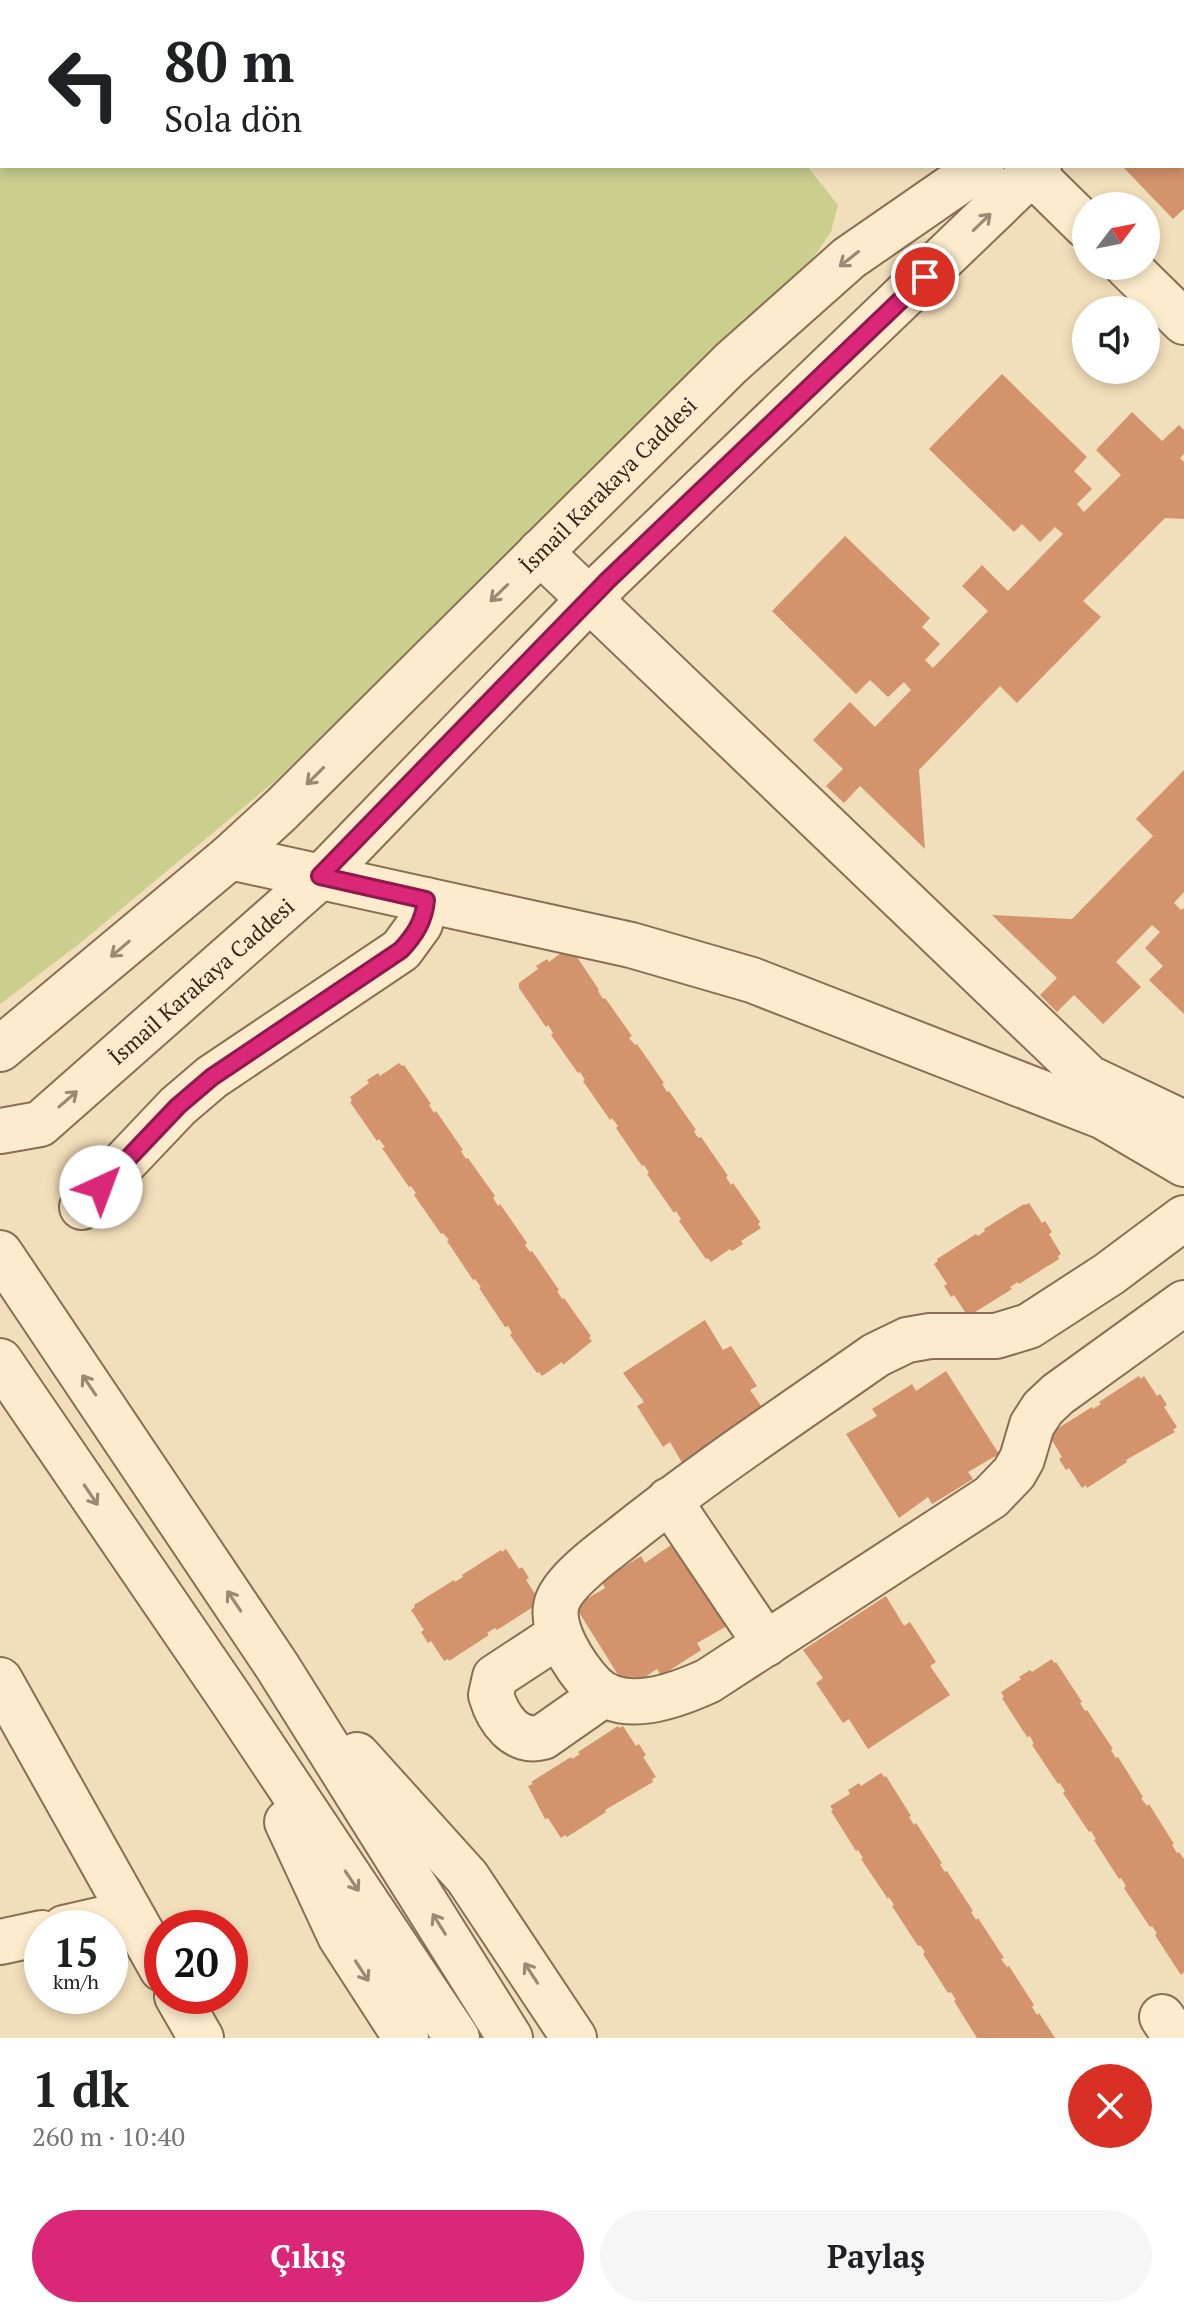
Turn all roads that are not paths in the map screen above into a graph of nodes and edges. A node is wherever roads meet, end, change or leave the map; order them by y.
1 (979, 168) edge
2 (1036, 170) edge
3 (1072, 210) edge
4 (1141, 280) edge
5 (1184, 322) edge
6 (540, 552) junction
7 (589, 599) junction
8 (230, 857) junction
9 (320, 876) junction
10 (426, 900) junction
11 (0, 1049) edge
12 (1184, 1123) edge
13 (0, 1131) edge
14 (1184, 1164) edge
15 (82, 1207) dead end
16 (1184, 1218) edge
17 (0, 1253) edge
18 (1184, 1303) edge
19 (0, 1361) edge
20 (669, 1500) junction
21 (559, 1635) junction
22 (766, 1644) junction
23 (277, 1666) junction
24 (0, 1680) edge
25 (603, 1695) junction
26 (231, 1699) junction
27 (130, 1913) joint
28 (24, 1937) edge
29 (144, 1938) edge
30 (0, 1942) edge
31 (187, 2014) edge
32 (201, 2038) edge
33 (406, 2038) edge
34 (457, 2038) edge
35 (510, 2038) edge
36 (574, 2038) edge

1 -> 6 street, İsmail Karakaya Caddesi
2 - 3 street
7 -> 2 street, İsmail Karakaya Caddesi
4 - 5 street
6 - 7 street
6 -> 8 street, İsmail Karakaya Caddesi
7 - 9 street, İsmail Karakaya Caddesi
7 - 12 street
8 - 9 street
8 -> 11 street, İsmail Karakaya Caddesi
9 - 10 street
13 -> 9 street, İsmail Karakaya Caddesi
10 - 14 street
10 - 15 street
16 - 20 street
23 -> 17 street
18 - 22 street
19 -> 26 street
20 - 21 street
20 - 22 street
21 - 25 street
21 - 25 street
22 - 25 street
35 -> 23 street
36 -> 23 street
24 - 27 street
26 -> 33 street
26 -> 34 street
27 - 29 street
28 - 30 street
31 - 32 street

